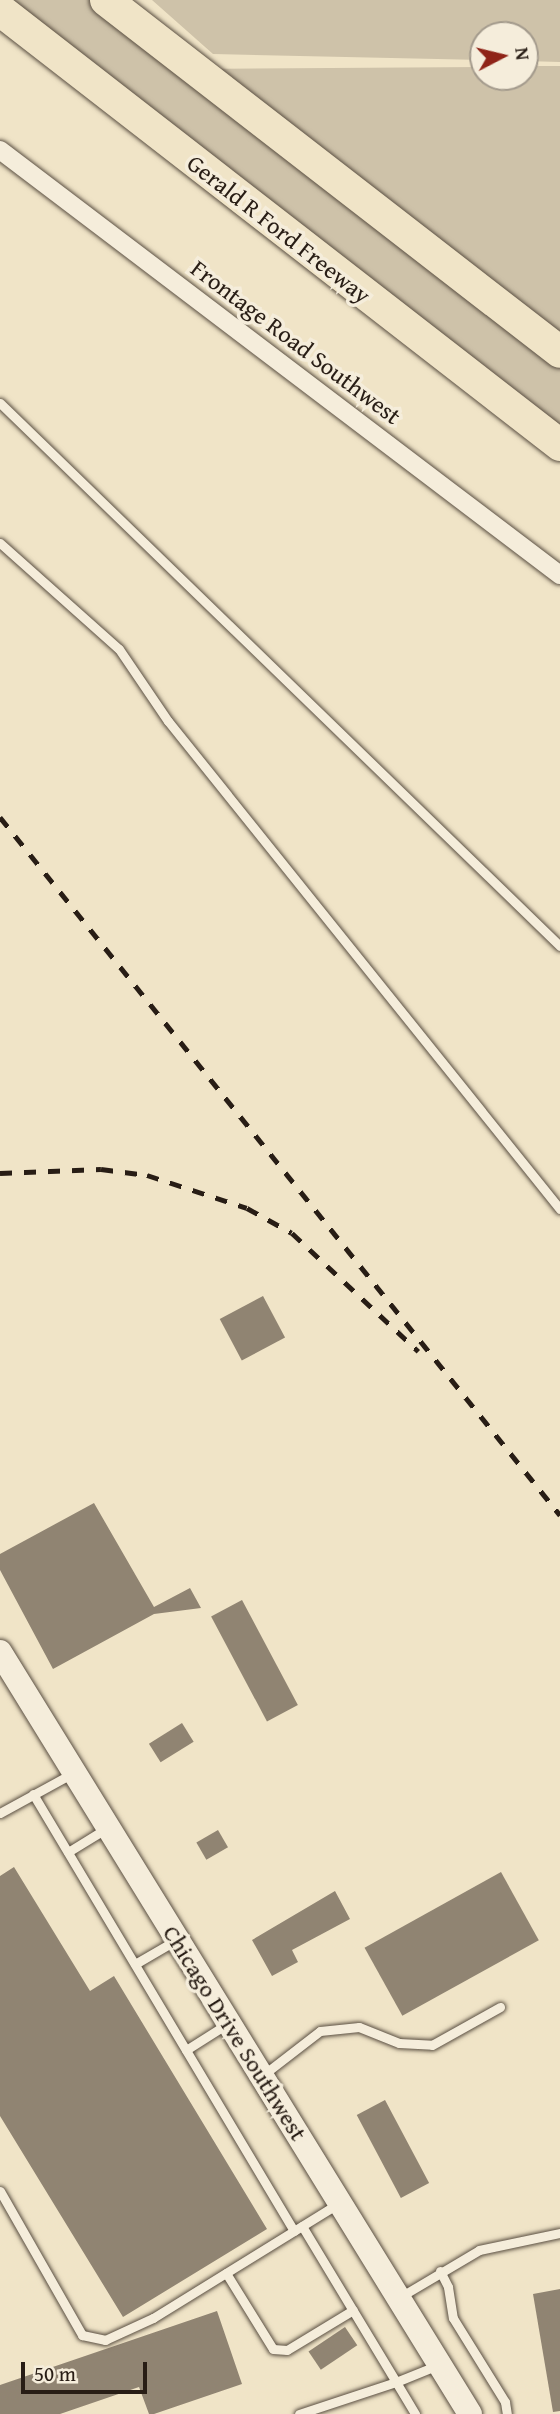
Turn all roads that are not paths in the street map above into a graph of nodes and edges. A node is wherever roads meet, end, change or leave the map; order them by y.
1 (106, 0) edge
2 (0, 10) edge
3 (0, 150) edge
4 (560, 352) edge
5 (0, 403) edge
6 (560, 445) edge
7 (0, 543) edge
8 (560, 575) edge
9 (560, 946) edge
10 (560, 1209) edge
11 (0, 1652) edge
12 (74, 1772) junction
13 (33, 1794) junction
14 (0, 1813) edge
15 (108, 1827) junction
16 (68, 1852) junction
17 (177, 1939) junction
18 (135, 1964) junction
19 (500, 2007) dead end
20 (229, 2023) junction
21 (186, 2050) junction
22 (261, 2076) junction
23 (0, 2191) edge
24 (340, 2203) junction
25 (298, 2229) junction
26 (560, 2233) edge
27 (440, 2271) junction
28 (226, 2273) junction
29 (398, 2298) junction
30 (353, 2310) junction
31 (439, 2365) junction
32 (396, 2382) junction
33 (299, 2414) edge
34 (415, 2414) edge
35 (470, 2414) edge
36 (507, 2414) edge

1 - 4 highway
2 - 6 highway, Gerald R Ford Freeway
3 - 8 street, Frontage Road Southwest
5 - 9 lane
7 - 10 lane
11 - 12 main road, Chicago Drive Southwest
12 - 13 lane
12 - 15 main road, Chicago Drive Southwest
13 - 14 lane
13 - 16 lane
15 - 16 lane
15 - 17 main road, Chicago Drive Southwest
16 - 18 lane
17 - 18 lane
17 - 20 main road, Chicago Drive Southwest
18 - 21 lane
19 - 22 lane
20 - 21 lane
20 - 22 main road, Chicago Drive Southwest
21 - 25 lane
22 - 24 main road, Chicago Drive Southwest
23 - 28 lane
24 - 25 lane
24 - 29 main road, Chicago Drive Southwest
25 - 28 lane
25 - 30 lane
26 - 27 lane
27 - 29 lane
27 - 36 lane
28 - 30 lane
29 - 31 main road, Chicago Drive Southwest
30 - 32 lane
31 - 32 lane
31 - 35 main road, Chicago Drive Southwest
32 - 33 lane
32 - 34 lane

